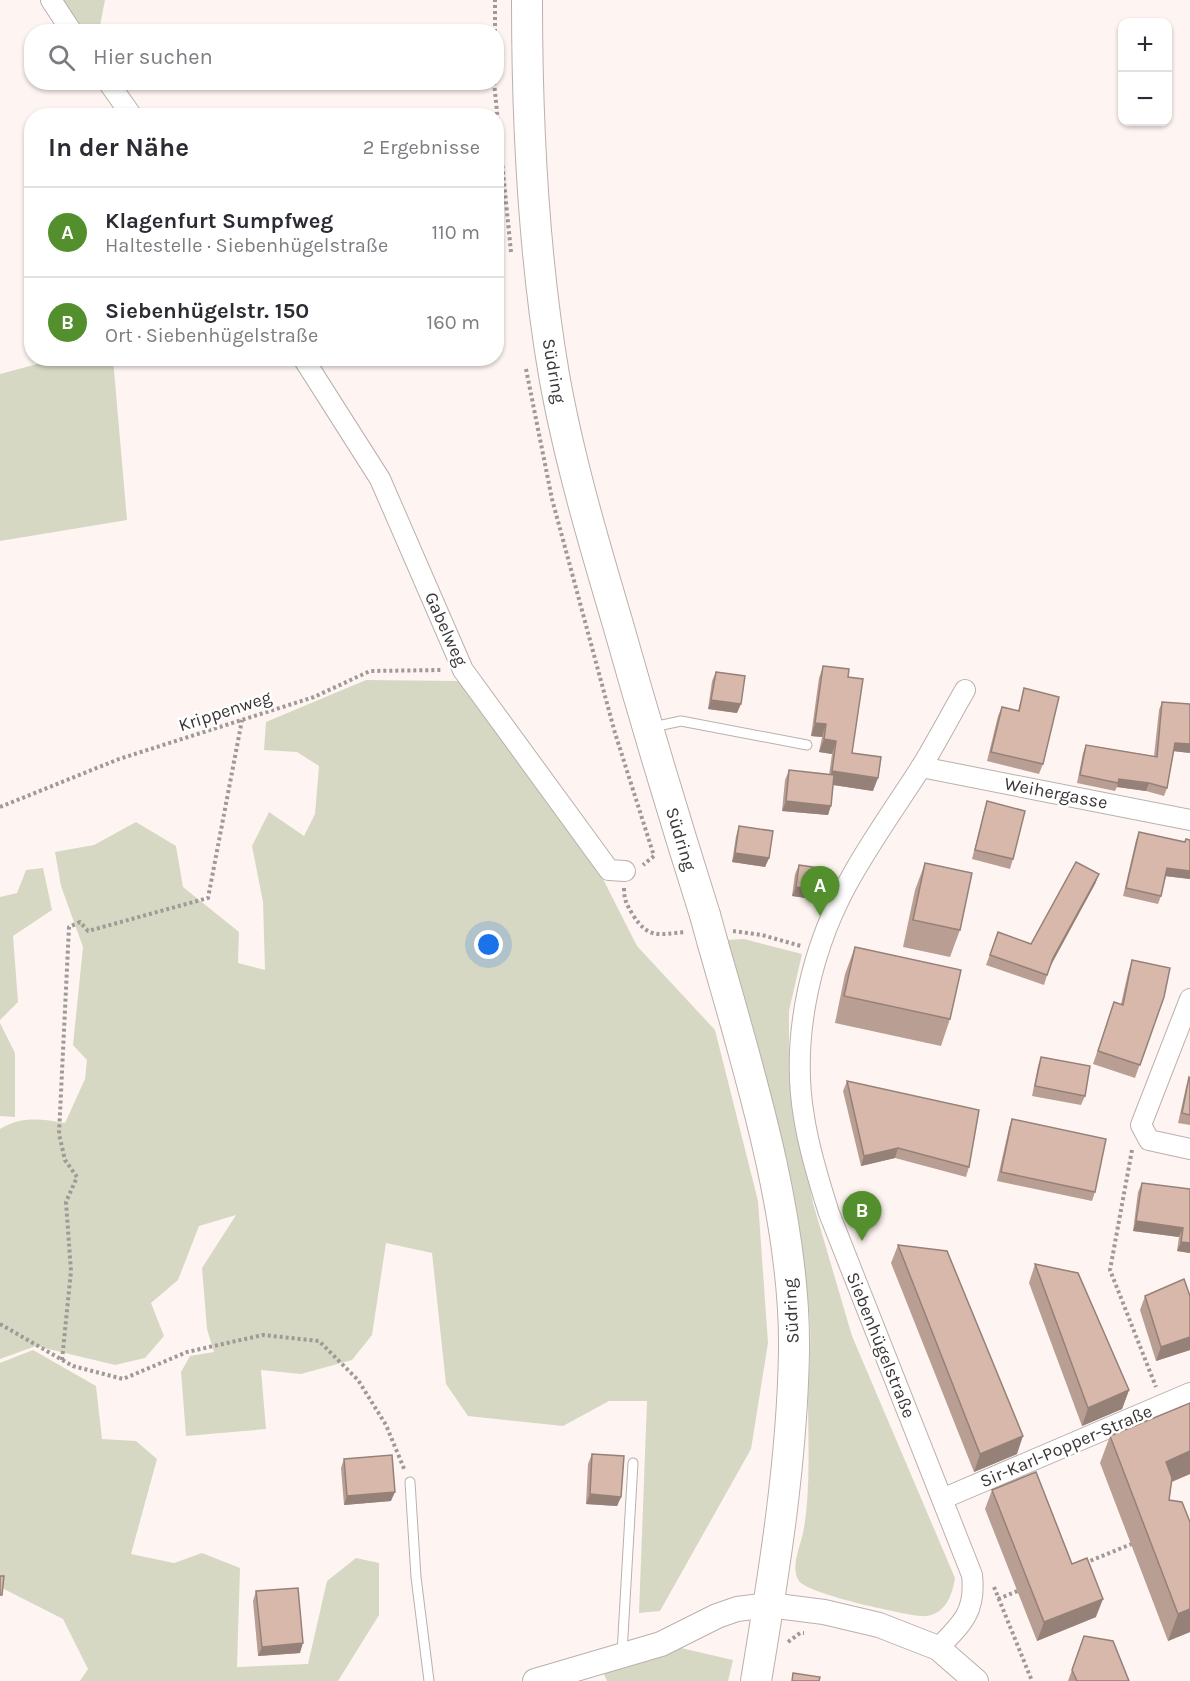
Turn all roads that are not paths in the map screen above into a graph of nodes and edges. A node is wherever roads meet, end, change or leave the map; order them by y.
1 (51, 0) edge
2 (527, 0) edge
3 (67, 24) edge
4 (114, 90) edge
5 (126, 108) edge
6 (308, 366) edge
7 (965, 690) dead end
8 (648, 728) junction
9 (807, 745) dead end
10 (921, 767) junction
11 (1190, 820) edge
12 (625, 871) dead end
13 (1190, 999) edge
14 (1190, 1149) edge
15 (1190, 1393) edge
16 (633, 1464) dead end
17 (410, 1482) road end
18 (942, 1498) junction
19 (769, 1605) junction
20 (938, 1648) junction
21 (622, 1657) junction
22 (429, 1681) edge
23 (535, 1681) edge
24 (756, 1681) edge
25 (976, 1681) edge

1 - 3 street
2 - 8 main road, Südring
4 - 5 street
6 - 12 street, Gabelweg
7 - 10 street, Siebenhügelstraße
8 - 9 lane
8 - 19 main road, Südring, bridge
10 - 11 street, Weihergasse
10 - 18 street, Siebenhügelstraße
13 - 14 street
15 - 18 street, Sir-Karl-Popper-Straße
16 - 21 lane
17 - 22 lane
18 - 20 street, Siebenhügelstraße
19 - 20 street
19 - 21 street
19 - 24 main road, Südring
20 - 25 street
21 - 23 street

